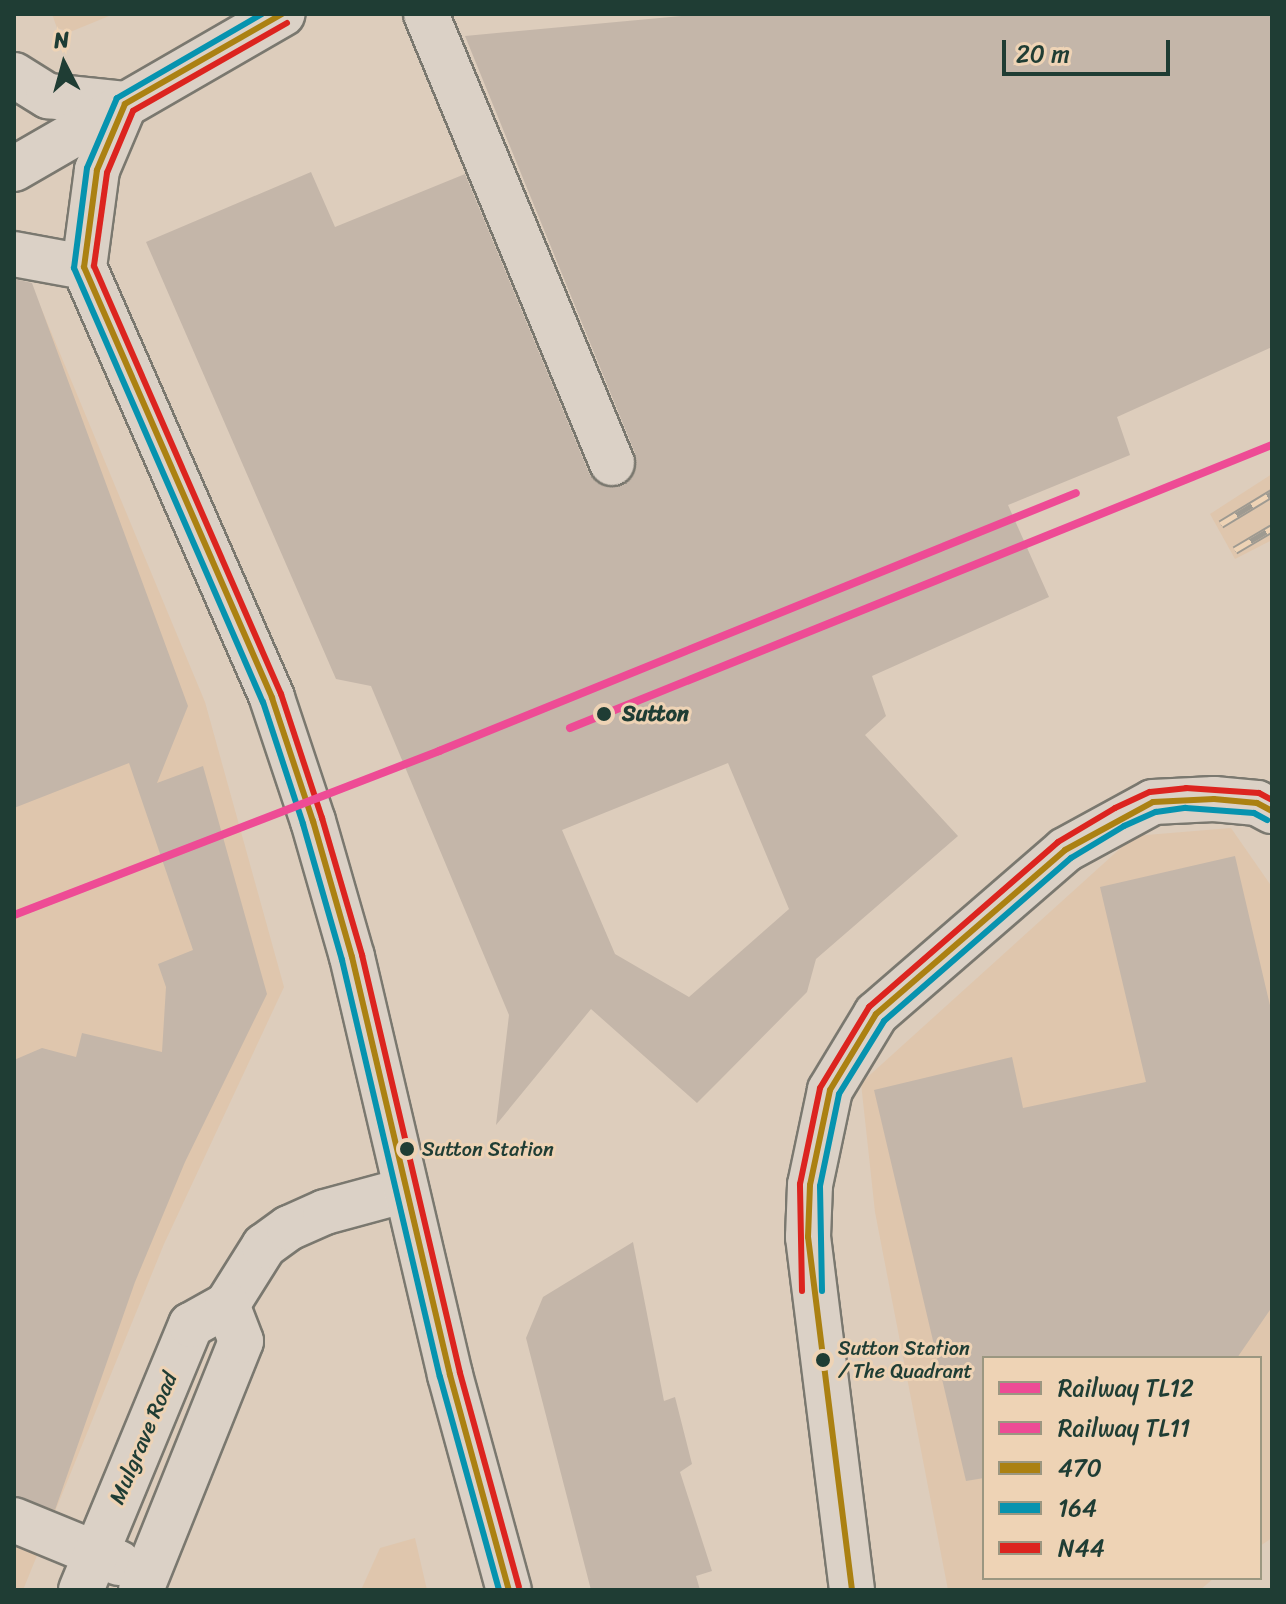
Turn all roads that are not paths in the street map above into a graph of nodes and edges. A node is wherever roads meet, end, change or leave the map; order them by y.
1 (282, 14) edge
2 (426, 14) edge
3 (14, 75) edge
4 (125, 104) junction
5 (14, 169) edge
6 (14, 254) edge
7 (84, 267) junction
8 (612, 463) dead end
9 (1272, 811) edge
10 (406, 1190) junction
11 (227, 1305) junction
12 (14, 1520) edge
13 (88, 1571) edge
14 (145, 1583) edge
15 (509, 1590) edge
16 (852, 1590) edge

1 - 4 main road
2 - 8 main road
3 - 4 main road
4 - 5 main road
4 - 7 main road
6 - 7 main road
7 - 10 main road
9 - 16 main road
10 - 11 main road, Mulgrave Road
10 - 15 main road
11 - 13 main road, Mulgrave Road
11 - 14 main road
12 - 13 main road
13 - 14 main road

